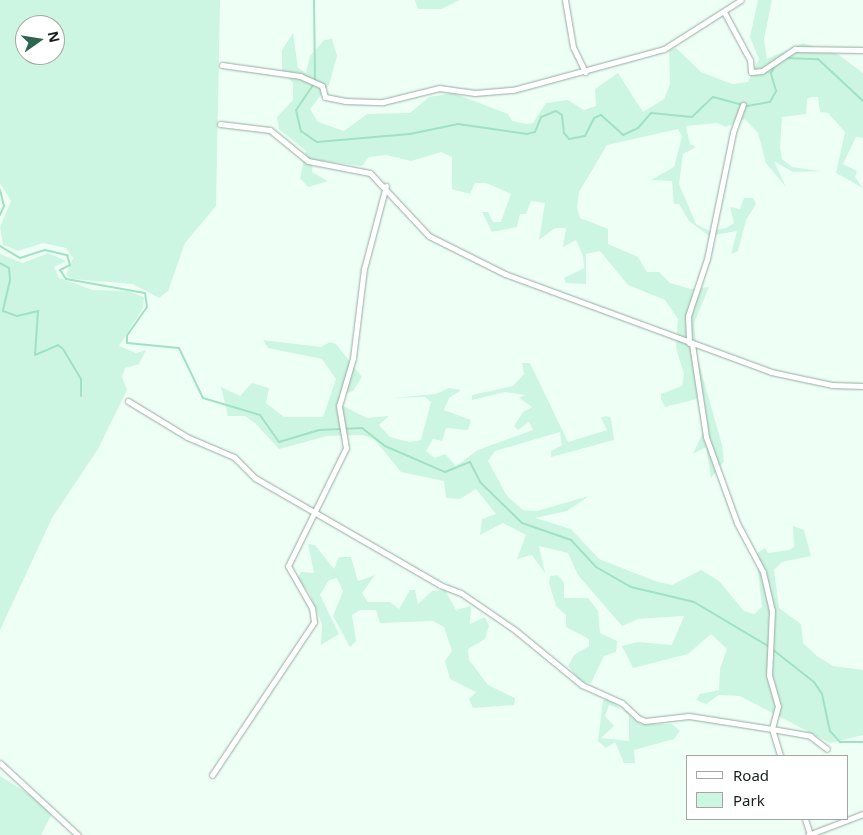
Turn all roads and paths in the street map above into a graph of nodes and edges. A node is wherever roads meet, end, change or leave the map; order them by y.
1 (565, 0) edge
2 (742, 0) edge
3 (724, 12) junction
4 (863, 50) edge
5 (222, 65) dead end
6 (585, 72) junction
7 (743, 105) dead end
8 (220, 124) dead end
9 (386, 186) junction
10 (691, 343) junction
11 (863, 386) edge
12 (128, 401) dead end
13 (316, 512) junction
14 (772, 729) junction
15 (827, 749) dead end
16 (780, 755) edge
17 (0, 763) edge
18 (212, 775) dead end
19 (863, 814) edge
20 (805, 820) edge
21 (847, 820) edge
22 (848, 820) edge
23 (809, 834) edge
24 (78, 835) edge

1 - 6 street
2 - 3 street
3 - 4 street
3 - 6 street
5 - 6 street
7 - 10 street
8 - 9 street
9 - 10 street
9 - 13 street
10 - 11 street
10 - 14 street
12 - 13 street
13 - 14 street
13 - 18 street
14 - 15 street
14 - 16 street
17 - 24 street
19 - 22 street
20 - 23 street
21 - 23 street

